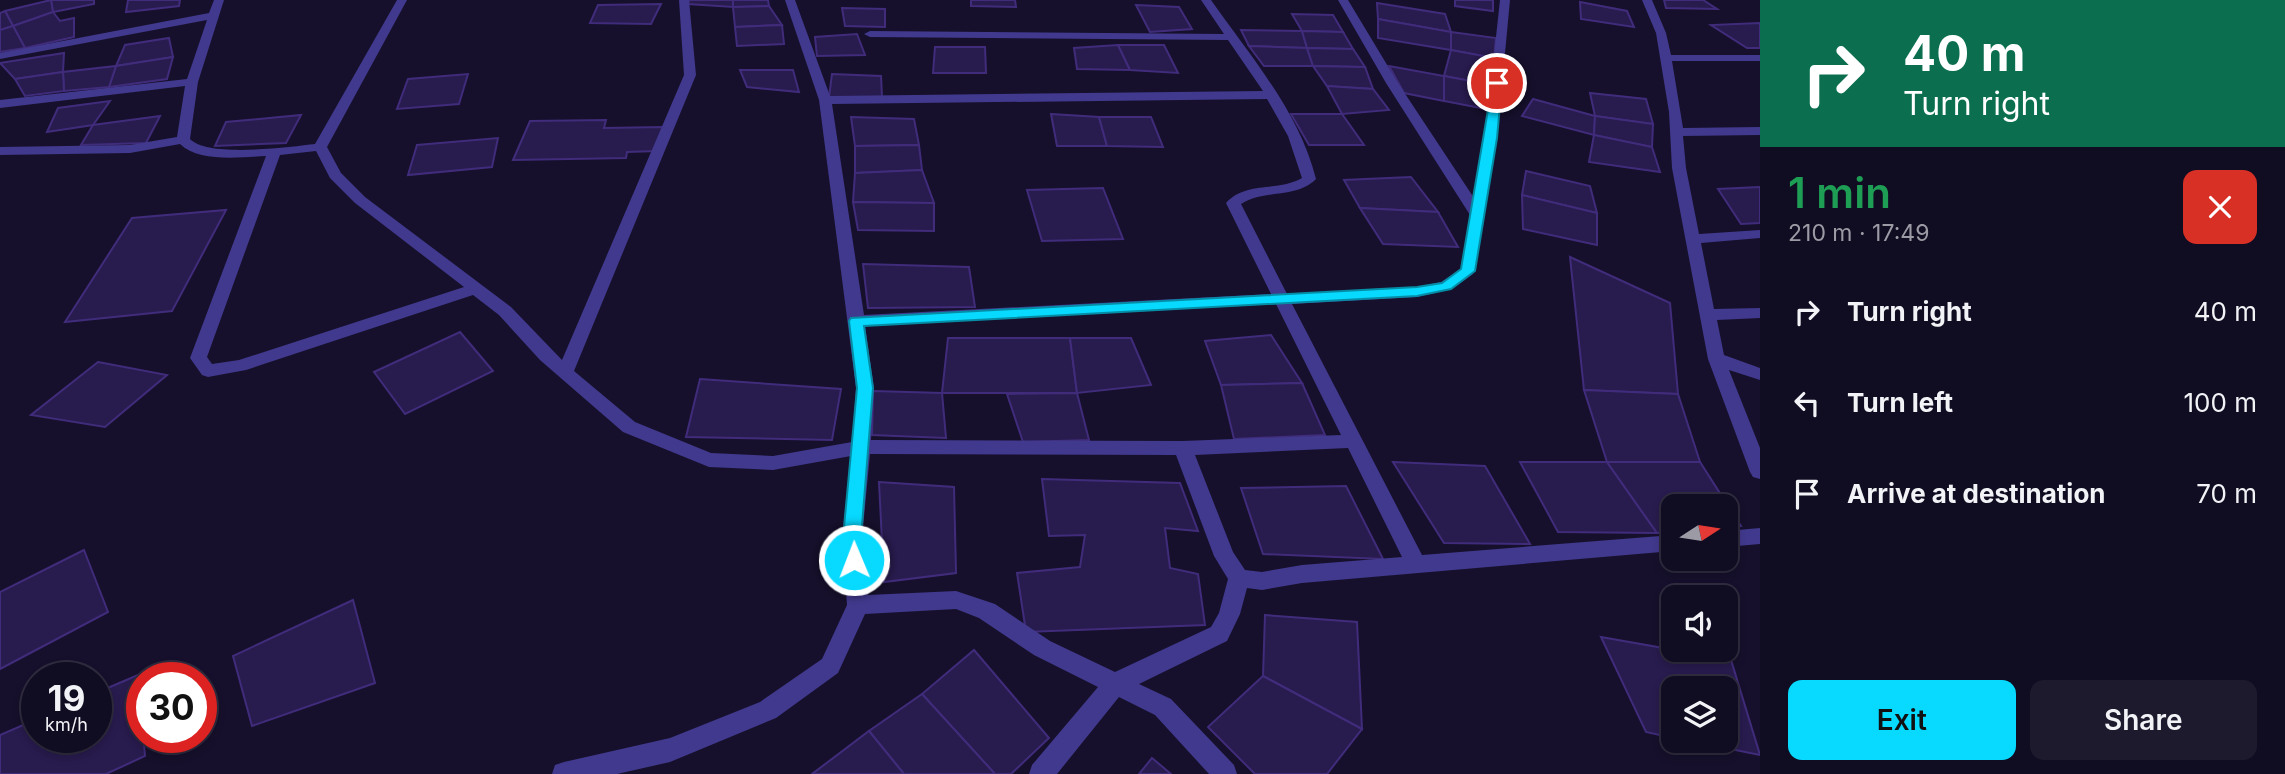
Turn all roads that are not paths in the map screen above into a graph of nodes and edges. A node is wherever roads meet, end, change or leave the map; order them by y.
1 (219, 0) edge
2 (402, 0) edge
3 (684, 0) edge
4 (790, 0) edge
5 (1206, 0) edge
6 (1343, 0) edge
7 (1505, 0) edge
8 (1647, 0) edge
9 (216, 15) junction
10 (870, 34) dead end
11 (1230, 37) junction
12 (0, 56) edge
13 (1665, 58) junction
14 (1760, 58) edge
15 (192, 82) junction
16 (1270, 95) junction
17 (825, 100) junction
18 (0, 104) edge
19 (1760, 131) edge
20 (1676, 132) junction
21 (183, 140) junction
22 (320, 147) junction
23 (0, 151) edge
24 (274, 152) junction
25 (1478, 216) junction
26 (1760, 234) edge
27 (1693, 239) junction
28 (477, 288) junction
29 (1281, 298) junction
30 (1760, 313) edge
31 (1707, 315) junction
32 (856, 321) junction
33 (1716, 359) junction
34 (565, 373) junction
35 (1760, 374) edge
36 (1354, 442) junction
37 (861, 447) junction
38 (1183, 448) junction
39 (1760, 472) edge
40 (1760, 536) edge
41 (1738, 538) edge
42 (1661, 544) edge
43 (1416, 564) junction
44 (1239, 578) junction
45 (858, 605) junction
46 (1116, 683) junction
47 (564, 774) edge
48 (1041, 774) edge
49 (1225, 774) edge

1 - 9 street
2 - 22 street
3 - 34 street
4 - 17 street
5 - 11 street
6 - 25 street
7 - 25 street
8 - 13 street
9 - 12 street
9 - 15 street
10 - 11 street
11 - 16 street
13 - 14 street
13 - 20 street
15 - 18 street
15 - 21 street
16 - 17 street
16 - 29 street
17 - 32 street
19 - 20 street
20 - 27 street
21 - 23 street
21 - 24 street
22 - 24 street
22 - 28 street
24 - 28 street
25 - 29 street
26 - 27 street
27 - 31 street
28 - 34 street
29 - 32 street
29 - 36 street
30 - 31 street
31 - 33 street
32 - 37 street
33 - 35 street
33 - 39 street
34 - 37 street
36 - 38 street
36 - 43 street
37 - 38 street
37 - 45 street
38 - 44 street
40 - 41 street
42 - 43 street
43 - 44 street
44 - 46 street
45 - 46 street
45 - 47 street
46 - 48 street
46 - 49 street

